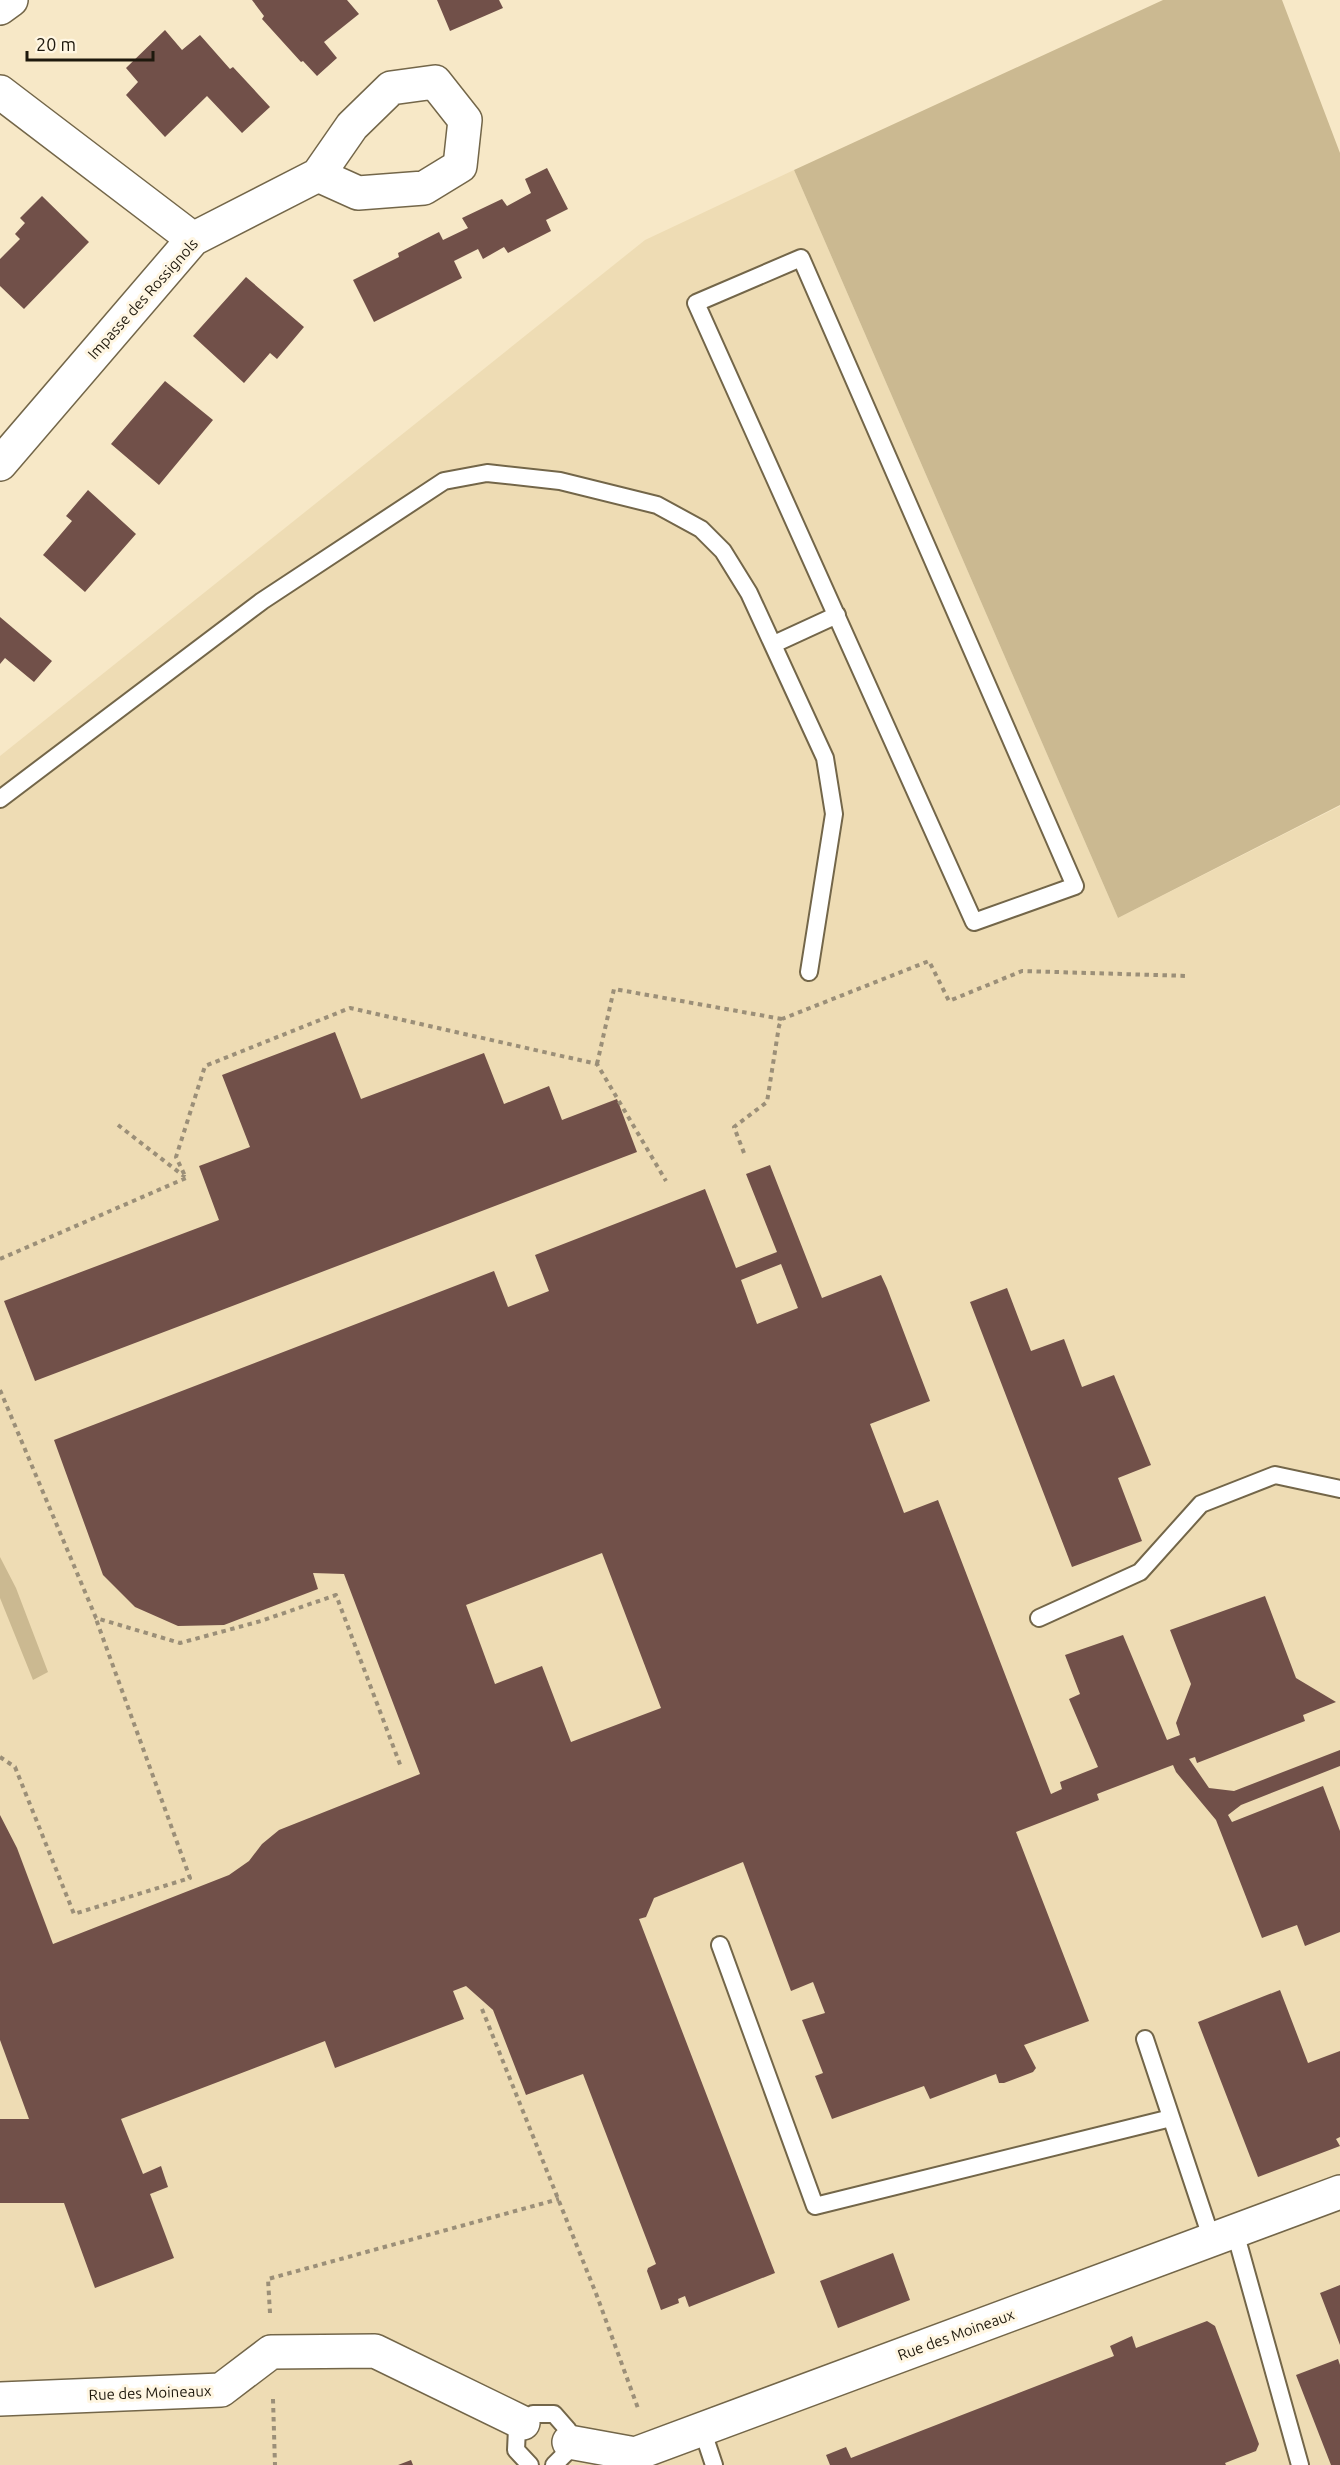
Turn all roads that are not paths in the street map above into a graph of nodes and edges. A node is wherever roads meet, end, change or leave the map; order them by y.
1 (11, 0) edge
2 (0, 8) edge
3 (0, 92) edge
4 (318, 175) dead end
5 (193, 239) junction
6 (0, 464) edge
7 (837, 615) junction
8 (774, 644) junction
9 (0, 799) edge
10 (809, 972) dead end
11 (1340, 1489) edge
12 (1040, 1618) dead end
13 (720, 1945) dead end
14 (1145, 2039) dead end
15 (1171, 2118) junction
16 (1340, 2192) edge
17 (1224, 2236) junction
18 (0, 2399) edge
19 (523, 2423) junction
20 (702, 2429) junction
21 (561, 2454) edge
22 (530, 2465) edge
23 (714, 2465) edge
24 (1300, 2465) edge

1 - 2 street
3 - 5 street
4 - 5 street, Impasse des Rossignols
5 - 6 street, Impasse des Rossignols
7 - 7 lane
7 - 8 lane
8 - 9 lane
8 - 10 lane
11 - 12 lane
13 - 15 lane
14 - 15 lane
15 - 17 lane
16 - 17 street, Rue des Moineaux
17 - 20 street, Rue des Moineaux
17 - 24 lane
18 - 19 street, Rue des Moineaux
19 - 21 lane
19 - 22 lane
20 - 21 street, Rue des Moineaux
20 - 23 lane

